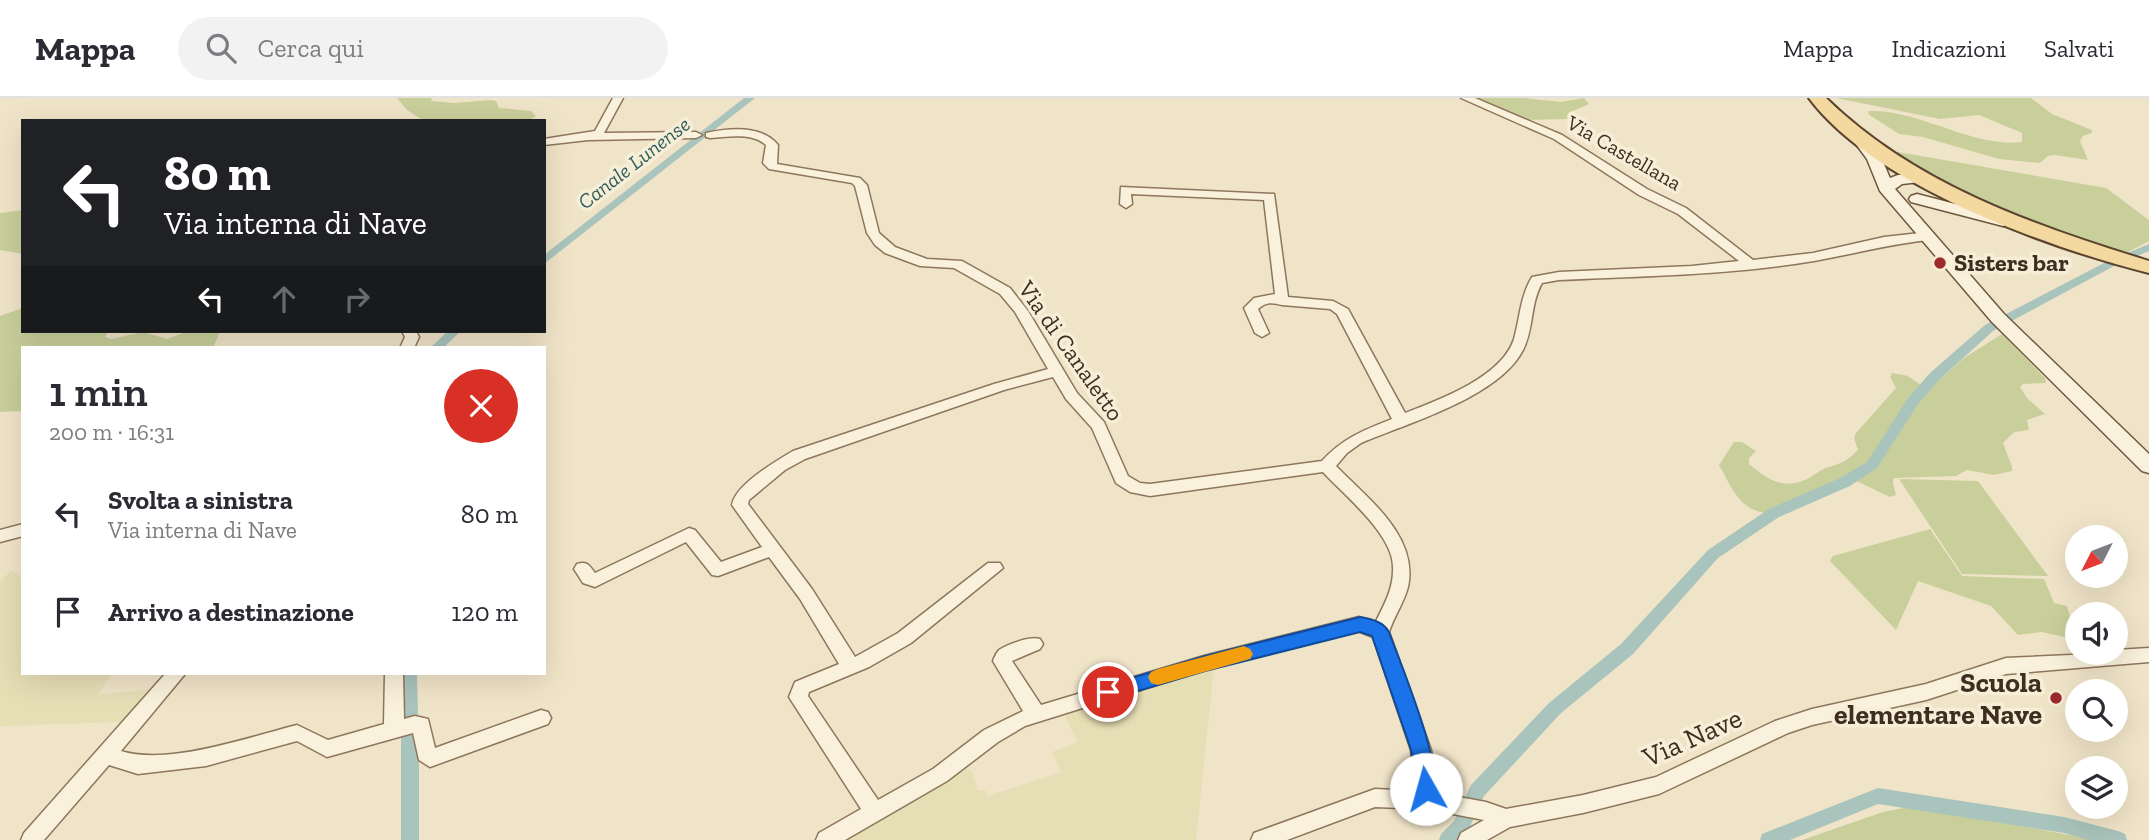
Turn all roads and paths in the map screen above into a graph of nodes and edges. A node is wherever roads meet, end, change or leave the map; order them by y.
1 (618, 98) edge
2 (1466, 98) edge
3 (1817, 98) edge
4 (587, 138) junction
5 (1860, 140) junction
6 (546, 142) edge
7 (1926, 179) junction
8 (1886, 188) junction
9 (1126, 204) dead end
10 (1913, 206) junction
11 (1928, 236) junction
12 (2060, 239) junction
13 (1751, 264) junction
14 (2143, 265) edge
15 (1280, 297) junction
16 (1262, 333) dead end
17 (1055, 372) junction
18 (1400, 419) junction
19 (1327, 466) junction
20 (2149, 466) edge
21 (21, 531) edge
22 (0, 536) edge
23 (773, 549) junction
24 (994, 568) dead end
25 (583, 569) dead end
26 (1380, 632) junction
27 (1034, 644) dead end
28 (2149, 655) edge
29 (852, 667) junction
30 (175, 675) edge
31 (394, 675) edge
32 (1036, 714) junction
33 (541, 718) dead end
34 (394, 730) junction
35 (106, 755) junction
36 (1427, 800) junction
37 (874, 813) junction
38 (1506, 818) junction
39 (31, 840) edge
40 (826, 840) edge
41 (1261, 840) edge
42 (1468, 840) edge

1 - 4 street
2 - 13 street, Via Castellana
3 - 5 main road
4 - 6 street, Via di Canaletto
4 - 17 street, Via di Canaletto
5 - 7 main road
5 - 8 main road
7 - 8 main road
7 - 10 main road
7 - 12 main road
8 - 10 main road
9 - 15 street
10 - 11 main road
10 - 12 main road
11 - 13 street
11 - 20 main road
12 - 14 main road
13 - 18 street
15 - 16 street
15 - 18 street
17 - 19 street, Via di Canaletto
17 - 23 street
18 - 19 street
19 - 26 street
21 - 22 street
23 - 25 street
23 - 29 street
24 - 29 street
26 - 32 street
26 - 36 street
27 - 32 street
28 - 38 street, Via Nave
29 - 37 street
30 - 35 street
31 - 34 street
32 - 37 street
33 - 34 street
34 - 35 street
35 - 39 street
36 - 38 street, Via Nave
36 - 41 street, Via Nave
37 - 40 street
38 - 42 street

